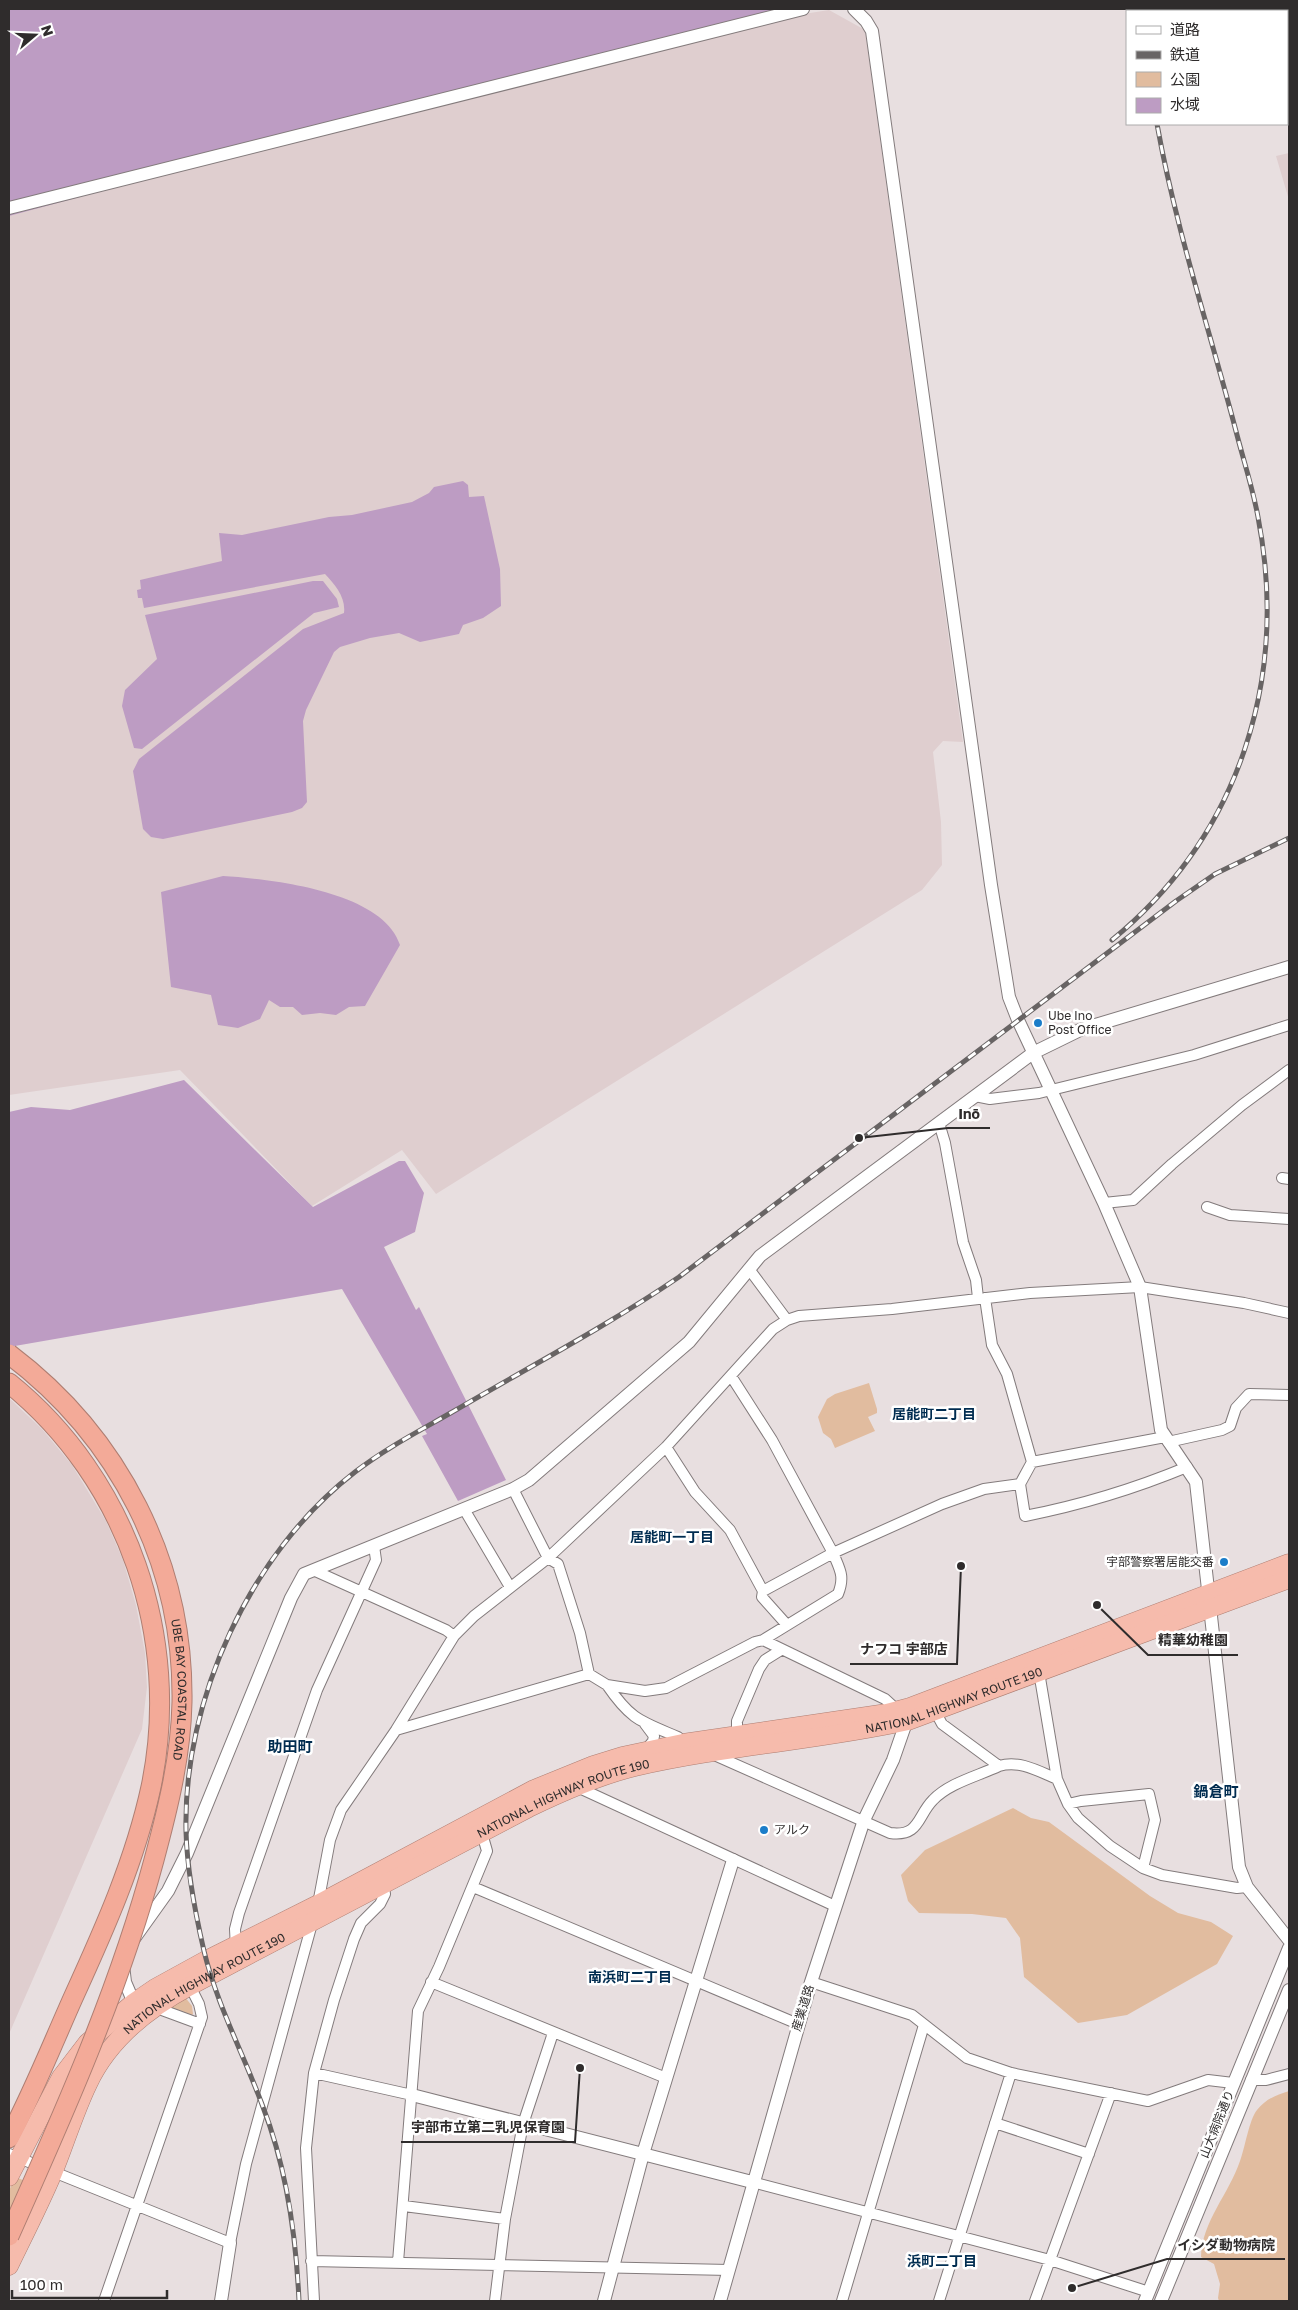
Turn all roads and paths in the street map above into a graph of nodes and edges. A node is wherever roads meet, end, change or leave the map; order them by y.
1 (803, 9) edge
2 (854, 9) edge
3 (9, 208) edge
4 (1289, 967) edge
5 (1289, 1025) edge
6 (1033, 1054) junction
7 (1289, 1070) edge
8 (1050, 1090) junction
9 (975, 1096) junction
10 (938, 1123) junction
11 (1104, 1203) junction
12 (1208, 1207) dead end
13 (1289, 1219) edge
14 (749, 1269) junction
15 (1140, 1287) junction
16 (981, 1298) junction
17 (1289, 1314) edge
18 (787, 1320) junction
19 (9, 1354) edge
20 (730, 1376) junction
21 (9, 1383) edge
22 (1289, 1395) edge
23 (1166, 1439) junction
24 (666, 1447) junction
25 (1032, 1462) junction
26 (1187, 1467) junction
27 (1020, 1484) junction
28 (513, 1489) junction
29 (464, 1509) junction
30 (374, 1546) junction
31 (833, 1554) junction
32 (548, 1558) junction
33 (1289, 1563) edge
34 (314, 1570) junction
35 (1289, 1579) edge
36 (510, 1587) junction
37 (362, 1591) junction
38 (763, 1591) junction
39 (1209, 1602) junction
40 (787, 1625) junction
41 (454, 1636) junction
42 (763, 1640) junction
43 (781, 1650) junction
44 (1039, 1672) junction
45 (589, 1674) junction
46 (607, 1685) junction
47 (936, 1711) junction
48 (905, 1713) junction
49 (642, 1722) junction
50 (396, 1730) junction
51 (737, 1735) junction
52 (689, 1742) junction
53 (645, 1750) junction
54 (709, 1753) junction
55 (999, 1766) junction
56 (1057, 1779) junction
57 (575, 1786) junction
58 (1068, 1804) junction
59 (864, 1820) junction
60 (479, 1826) junction
61 (733, 1860) junction
62 (1143, 1868) junction
63 (383, 1884) junction
64 (473, 1887) junction
65 (1247, 1887) junction
66 (318, 1904) junction
67 (835, 1906) junction
68 (313, 1921) junction
69 (1289, 1940) edge
70 (1289, 1948) edge
71 (238, 1952) junction
72 (697, 1981) junction
73 (430, 1982) junction
74 (811, 1982) junction
75 (190, 1986) junction
76 (1289, 1990) edge
77 (143, 2009) junction
78 (200, 2024) junction
79 (798, 2024) junction
80 (924, 2024) junction
81 (552, 2033) junction
82 (314, 2073) junction
83 (1011, 2073) junction
84 (1289, 2074) edge
85 (666, 2078) junction
86 (1251, 2080) junction
87 (1233, 2083) junction
88 (1112, 2093) junction
89 (412, 2095) junction
90 (995, 2123) junction
91 (523, 2124) junction
92 (11, 2135) edge
93 (642, 2154) junction
94 (1089, 2154) junction
95 (14, 2156) edge
96 (53, 2173) junction
97 (9, 2177) edge
98 (752, 2182) junction
99 (137, 2206) junction
100 (404, 2206) junction
101 (869, 2212) junction
102 (504, 2219) junction
103 (9, 2236) edge
104 (960, 2237) junction
105 (230, 2243) junction
106 (1050, 2260) junction
107 (311, 2261) junction
108 (398, 2262) junction
109 (498, 2264) junction
110 (9, 2266) edge
111 (613, 2267) junction
112 (729, 2270) junction
113 (1147, 2297) edge
114 (104, 2301) edge
115 (221, 2301) edge
116 (314, 2301) edge
117 (495, 2301) edge
118 (604, 2301) edge
119 (720, 2301) edge
120 (842, 2301) edge
121 (939, 2301) edge
122 (1035, 2301) edge
123 (1161, 2301) edge

1 - 3 street
2 - 6 street
4 - 6 street
5 - 8 street
6 - 8 street
6 - 9 street
7 - 11 street
8 - 9 street
8 - 11 street
9 - 10 street
10 - 14 street
10 - 16 street
11 - 15 street
12 - 13 street
14 - 18 street
14 - 28 street
15 - 16 street
15 - 17 street
15 - 23 street
16 - 18 street
16 - 25 street
18 - 20 street
19 - 103 highway, UBE BAY COASTAL ROAD, bridge
20 - 24 street
20 - 31 street
21 - 92 highway, UBE BAY COASTAL ROAD
22 - 23 street
23 - 25 street
23 - 26 street
24 - 32 street
24 - 38 street
25 - 27 street
26 - 27 street
26 - 39 street
27 - 31 street
28 - 29 street
28 - 32 street
29 - 30 street
29 - 36 street
30 - 34 street
30 - 37 street
31 - 38 street
31 - 40 street
32 - 36 street
32 - 45 street
33 - 39 highway, NATIONAL HIGHWAY ROUTE 190
34 - 37 street
34 - 77 street
35 - 39 highway, NATIONAL HIGHWAY ROUTE 190
36 - 41 street
37 - 41 street
37 - 71 street
38 - 40 street
39 - 44 highway, NATIONAL HIGHWAY ROUTE 190
39 - 48 highway, NATIONAL HIGHWAY ROUTE 190
39 - 65 street
40 - 42 street
41 - 50 street
42 - 43 street
42 - 46 street
43 - 48 street
43 - 51 street
44 - 47 highway, NATIONAL HIGHWAY ROUTE 190
44 - 56 street
45 - 46 street
45 - 50 street
46 - 49 street
47 - 48 highway, NATIONAL HIGHWAY ROUTE 190
47 - 55 street
48 - 51 highway, NATIONAL HIGHWAY ROUTE 190
48 - 54 highway, NATIONAL HIGHWAY ROUTE 190
48 - 59 street, 産業道路
49 - 52 street
49 - 53 street
50 - 66 street
51 - 52 highway, NATIONAL HIGHWAY ROUTE 190
52 - 53 highway, NATIONAL HIGHWAY ROUTE 190
52 - 54 street
53 - 60 highway, NATIONAL HIGHWAY ROUTE 190
54 - 57 highway, NATIONAL HIGHWAY ROUTE 190
54 - 59 street
55 - 56 street
55 - 59 street
56 - 58 street
57 - 60 highway, NATIONAL HIGHWAY ROUTE 190
57 - 61 street
58 - 62 street
58 - 62 street
59 - 67 street, 産業道路
60 - 63 highway, NATIONAL HIGHWAY ROUTE 190
60 - 64 street
60 - 66 highway, NATIONAL HIGHWAY ROUTE 190
61 - 67 street
61 - 72 street
62 - 65 street
63 - 68 highway, NATIONAL HIGHWAY ROUTE 190
63 - 82 street
64 - 72 street
64 - 73 street
65 - 69 street
66 - 68 street
66 - 71 highway, NATIONAL HIGHWAY ROUTE 190
67 - 74 street, 産業道路
68 - 71 highway, NATIONAL HIGHWAY ROUTE 190
68 - 105 street
70 - 87 street, 山大病院通り
71 - 75 highway, NATIONAL HIGHWAY ROUTE 190
71 - 77 highway, NATIONAL HIGHWAY ROUTE 190
72 - 79 street
72 - 85 street
73 - 81 street
73 - 89 street
74 - 79 street, 産業道路
74 - 80 street
75 - 77 highway, NATIONAL HIGHWAY ROUTE 190
75 - 78 street
76 - 86 street, 山大病院通り
77 - 78 street
77 - 95 highway, NATIONAL HIGHWAY ROUTE 190
77 - 96 highway, NATIONAL HIGHWAY ROUTE 190
78 - 99 street
79 - 98 street, 産業道路
80 - 83 street
80 - 101 street
81 - 85 street
81 - 91 street
82 - 89 street
82 - 107 street
83 - 88 street
83 - 90 street
84 - 86 street
85 - 93 street
86 - 123 street, 山大病院通り
87 - 88 street
87 - 113 street, 山大病院通り
88 - 94 street
89 - 91 street
89 - 100 street
90 - 94 street
90 - 104 street
91 - 93 street
91 - 102 street
93 - 98 street
93 - 111 street
94 - 106 street
95 - 96 street
95 - 97 highway, NATIONAL HIGHWAY ROUTE 190
96 - 99 street
96 - 110 highway, NATIONAL HIGHWAY ROUTE 190
98 - 101 street
98 - 112 street, 産業道路
99 - 105 street
99 - 114 street
100 - 102 street
100 - 108 street
101 - 104 street
101 - 120 street
102 - 109 street
104 - 106 street
104 - 121 street
105 - 115 street
106 - 113 street
106 - 122 street
107 - 108 street
107 - 116 street
108 - 109 street
109 - 111 street
109 - 117 street
111 - 112 street
111 - 118 street
112 - 119 street, 産業道路

